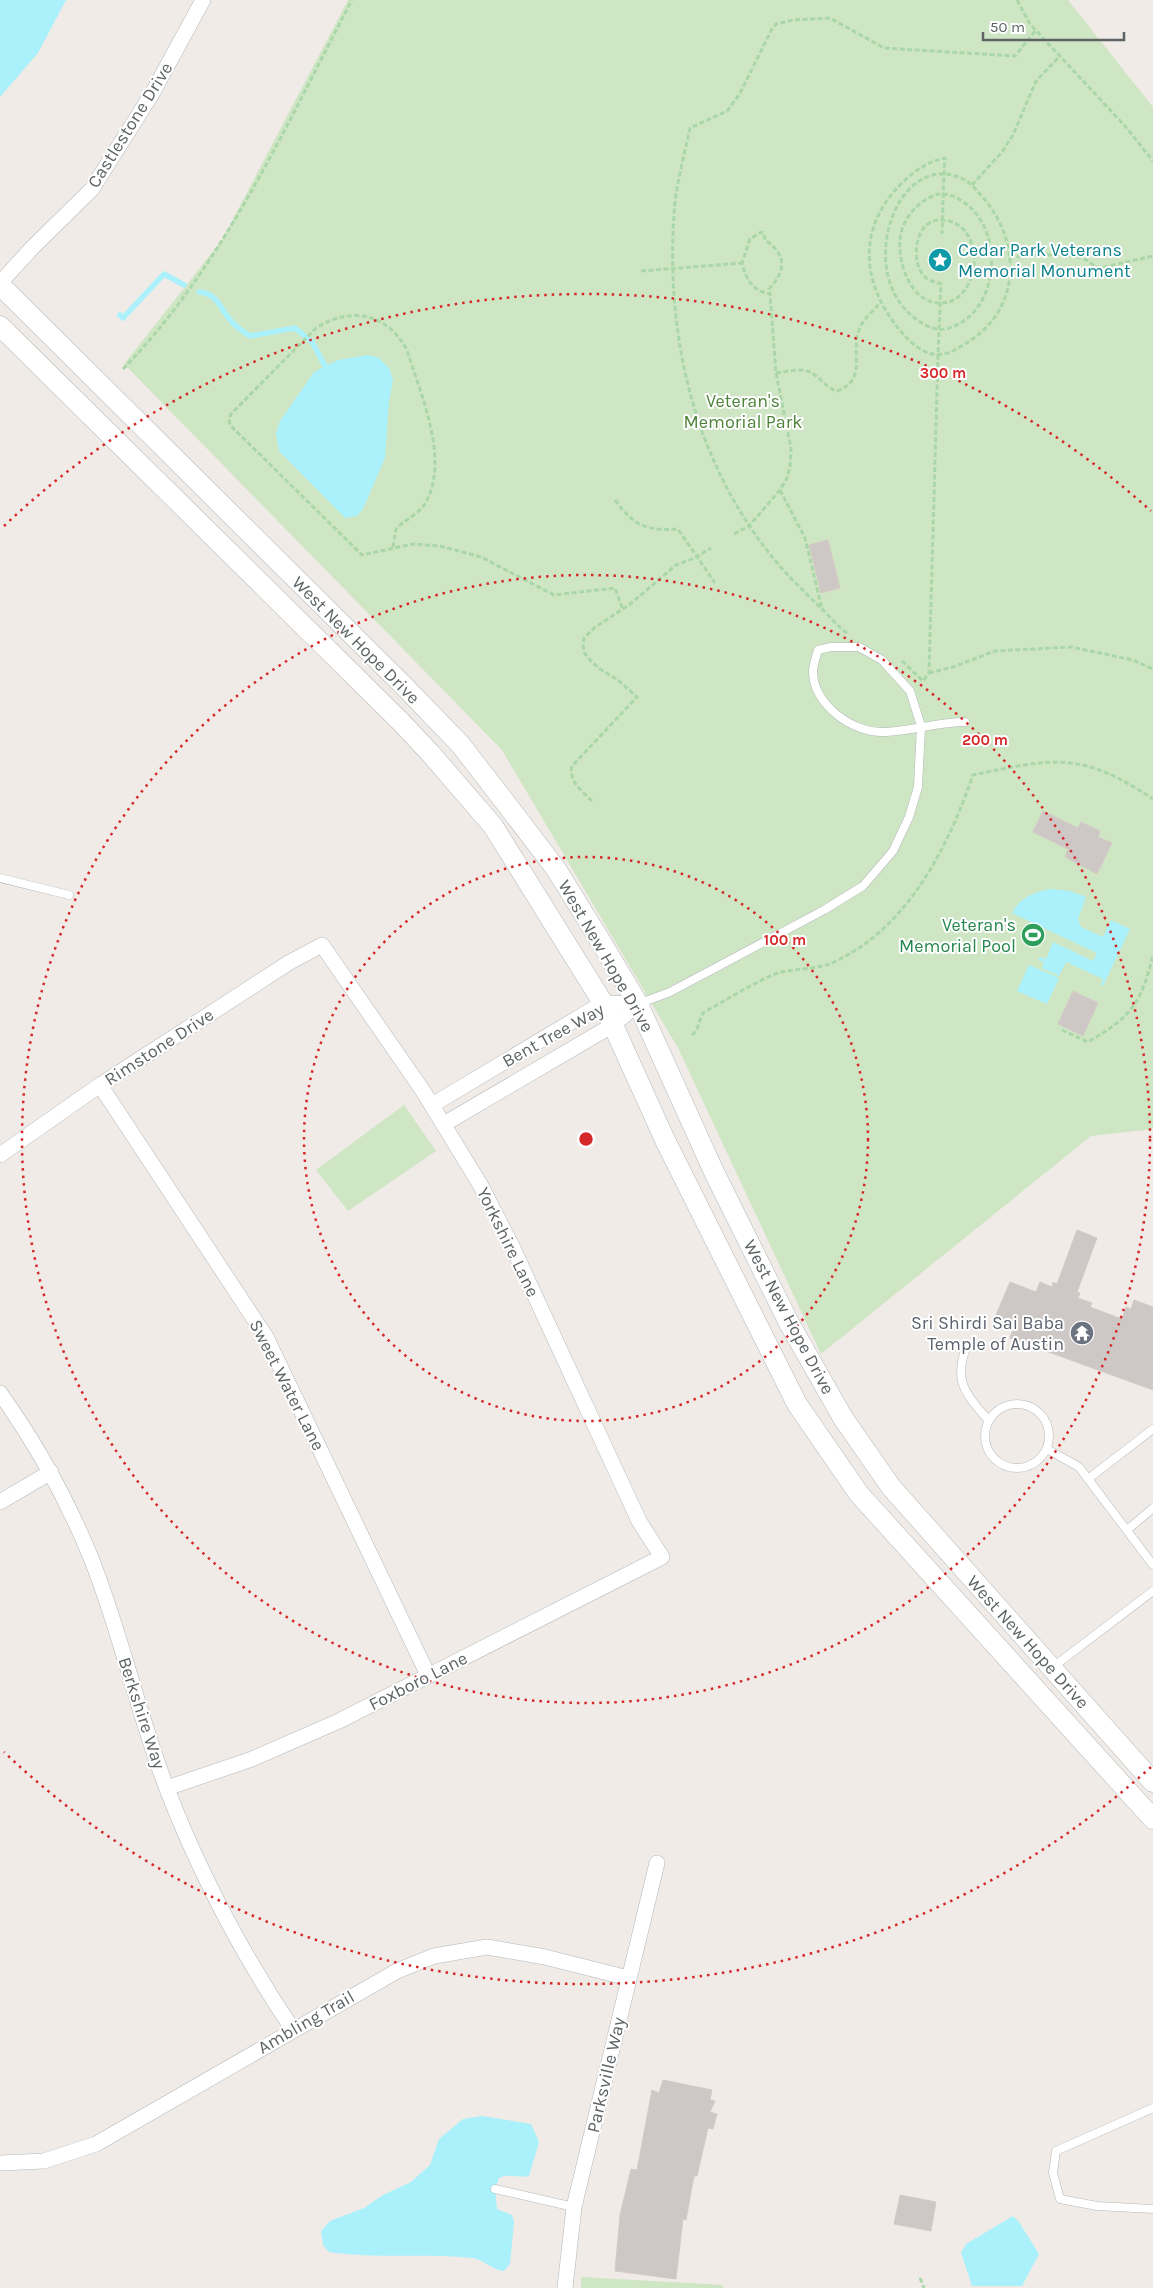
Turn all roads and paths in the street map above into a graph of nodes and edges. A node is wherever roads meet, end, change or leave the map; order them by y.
1 (203, 0) edge
2 (352, 0) edge
3 (1017, 0) edge
4 (1036, 30) junction
5 (1060, 56) junction
6 (1153, 161) edge
7 (944, 175) junction
8 (972, 185) junction
9 (943, 193) junction
10 (942, 220) junction
11 (942, 234) dead end
12 (1153, 256) edge
13 (1010, 257) junction
14 (742, 262) junction
15 (673, 268) junction
16 (641, 271) dead end
17 (0, 284) edge
18 (770, 294) junction
19 (881, 302) junction
20 (940, 303) junction
21 (0, 326) edge
22 (939, 330) junction
23 (938, 355) junction
24 (124, 369) dead end
25 (776, 373) junction
26 (780, 490) junction
27 (615, 500) dead end
28 (749, 526) junction
29 (734, 534) dead end
30 (393, 547) junction
31 (711, 548) dead end
32 (697, 557) junction
33 (715, 583) dead end
34 (822, 609) junction
35 (623, 610) junction
36 (853, 634) dead end
37 (899, 657) dead end
38 (1153, 669) edge
39 (930, 673) junction
40 (965, 722) dead end
41 (921, 726) junction
42 (1153, 799) edge
43 (592, 801) dead end
44 (0, 878) edge
45 (69, 895) dead end
46 (322, 945) joint
47 (1153, 955) edge
48 (603, 1003) junction
49 (638, 1004) junction
50 (613, 1025) junction
51 (1062, 1030) dead end
52 (692, 1035) dead end
53 (100, 1085) junction
54 (432, 1105) junction
55 (444, 1124) junction
56 (0, 1155) edge
57 (966, 1348) dead end
58 (0, 1393) edge
59 (989, 1421) junction
60 (1153, 1429) edge
61 (1046, 1449) junction
62 (51, 1472) junction
63 (1088, 1479) junction
64 (0, 1502) edge
65 (1153, 1508) edge
66 (1127, 1530) junction
67 (662, 1556) joint
68 (1153, 1565) edge
69 (1153, 1586) edge
70 (1153, 1591) edge
71 (1052, 1668) junction
72 (428, 1675) junction
73 (1153, 1782) edge
74 (167, 1788) junction
75 (1153, 1819) edge
76 (657, 1864) dead end
77 (628, 1978) junction
78 (293, 2030) junction
79 (1153, 2108) edge
80 (0, 2164) edge
81 (495, 2189) dead end
82 (574, 2207) junction
83 (1153, 2209) edge
84 (920, 2278) dead end
85 (565, 2288) edge
86 (924, 2288) edge

1 - 17 street, Castlestone Drive
2 - 24 path
3 - 4 path
4 - 5 path
4 - 15 path
5 - 6 path
5 - 8 path
7 - 8 path
7 - 9 path
7 - 19 path
7 - 22 path
8 - 13 path
9 - 10 path
9 - 20 path
9 - 22 path
10 - 11 path
10 - 20 path
10 - 20 path
12 - 13 path
13 - 23 path
14 - 15 path
14 - 18 path
14 - 18 path
15 - 16 path
15 - 28 path
17 - 49 main road, West New Hope Drive
18 - 25 path
19 - 23 path
19 - 25 path
20 - 22 path
21 - 48 main road, West New Hope Drive
22 - 23 path
23 - 39 path
25 - 26 path
26 - 28 path
26 - 34 path
27 - 32 path
28 - 29 path
28 - 34 path
30 - 30 path
30 - 35 path
31 - 32 path
32 - 33 path
32 - 35 path
34 - 36 path
35 - 43 path
37 - 39 path
38 - 39 path
40 - 41 lane
41 - 41 lane
41 - 49 lane
42 - 52 path
44 - 45 lane
46 - 53 street, Rimstone Drive
46 - 54 street, Yorkshire Lane
47 - 51 path
48 - 49 street, Bent Tree Way
48 - 50 main road, West New Hope Drive
48 - 54 street, Bent Tree Way
49 - 50 street, Bent Tree Way
49 - 71 main road, West New Hope Drive
50 - 55 street, Bent Tree Way
50 - 75 main road, West New Hope Drive
53 - 56 street, Rimstone Drive
53 - 72 street, Sweet Water Lane
54 - 55 street, Yorkshire Lane
55 - 67 street, Yorkshire Lane
57 - 59 lane
58 - 62 street, Berkshire Way
59 - 61 lane
59 - 61 lane
60 - 63 lane
61 - 63 lane
62 - 64 street
62 - 74 street, Berkshire Way
63 - 66 lane
65 - 66 lane
66 - 68 lane
67 - 72 street, Foxboro Lane
69 - 70 lane
70 - 71 lane
71 - 73 main road, West New Hope Drive
72 - 74 street, Foxboro Lane
74 - 78 street, Berkshire Way
76 - 77 street, Parksville Way
77 - 78 street, Ambling Trail
77 - 82 street, Parksville Way
78 - 80 street, Ambling Trail
79 - 83 lane
81 - 82 lane
82 - 85 street, Parksville Way
84 - 86 path

